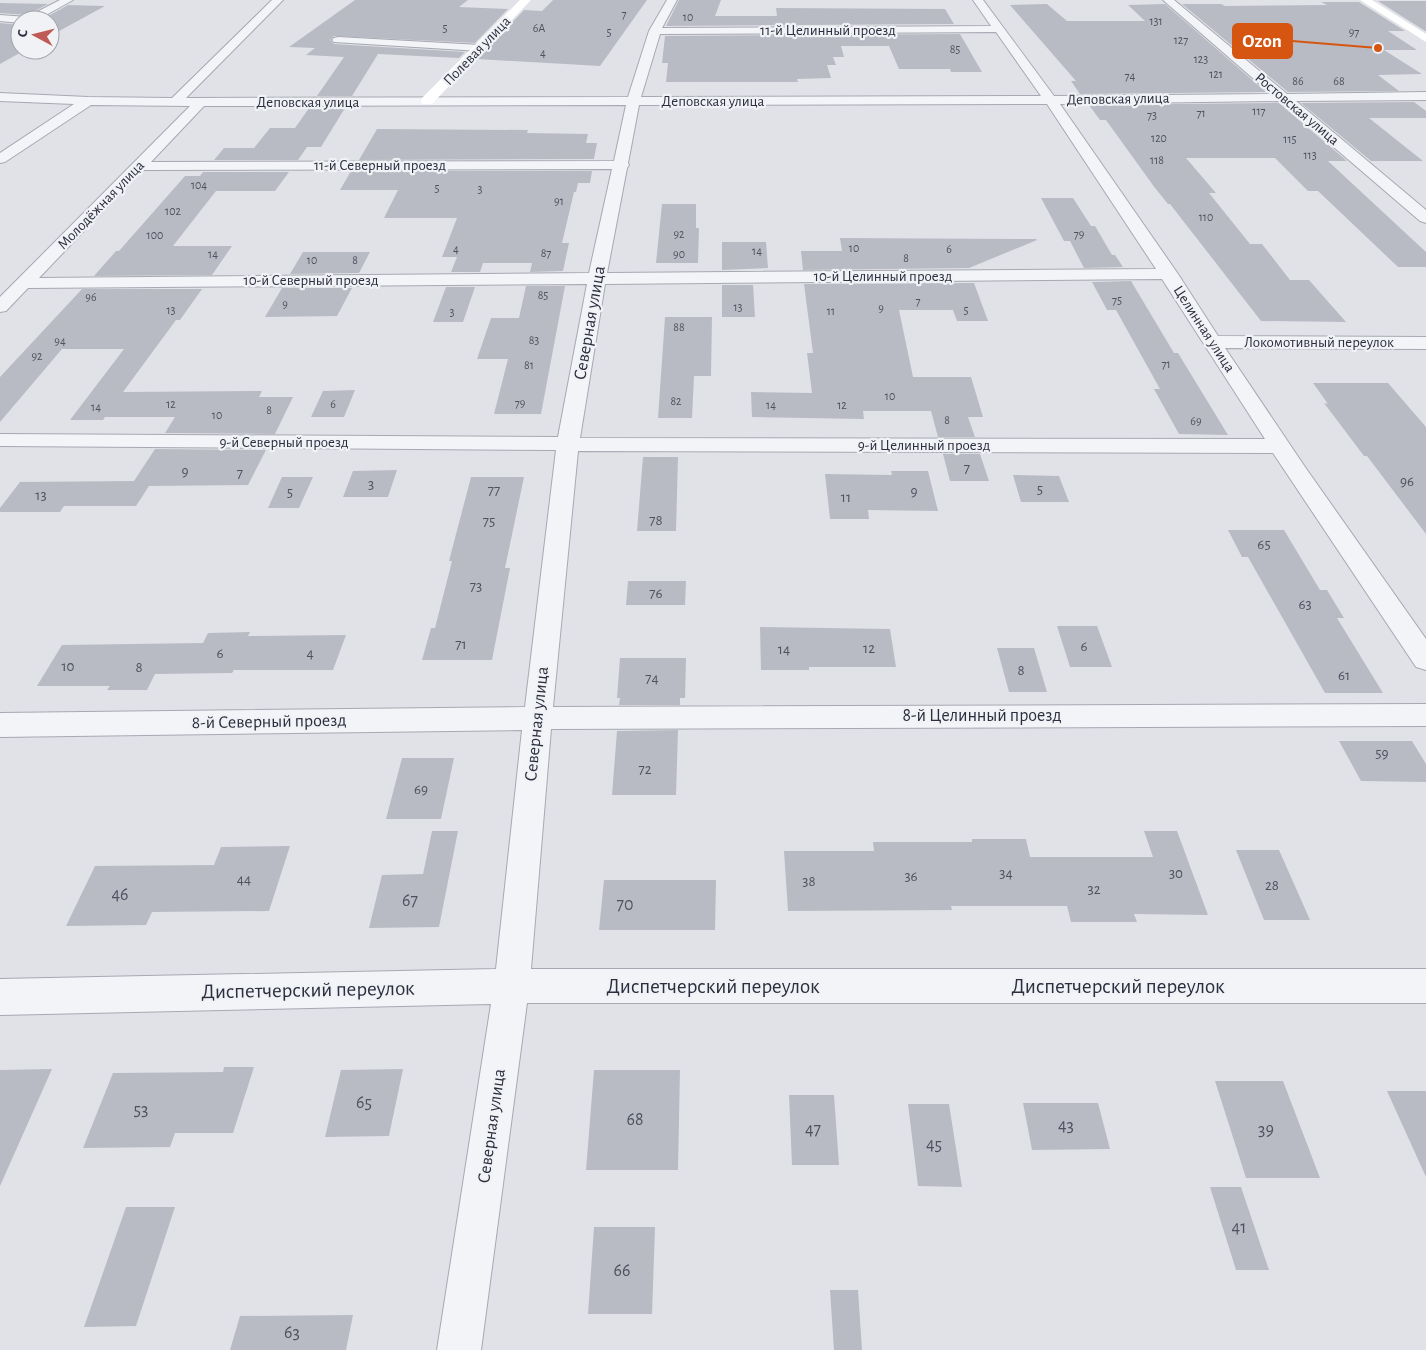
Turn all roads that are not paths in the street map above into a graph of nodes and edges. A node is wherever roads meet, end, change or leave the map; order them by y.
1 (68, 0) edge
2 (278, 0) edge
3 (526, 0) edge
4 (672, 0) edge
5 (978, 0) edge
6 (1168, 0) edge
7 (1365, 0) edge
8 (48, 10) edge
9 (10, 29) edge
10 (1000, 29) junction
11 (7, 31) dead end
12 (655, 31) junction
13 (1426, 39) edge
14 (338, 40) dead end
15 (480, 48) junction
16 (1281, 96) junction
17 (1426, 96) edge
18 (0, 97) edge
19 (1050, 100) junction
20 (88, 101) junction
21 (427, 101) junction
22 (633, 101) junction
23 (175, 102) junction
24 (201, 102) junction
25 (0, 159) edge
26 (622, 165) junction
27 (139, 166) junction
28 (1426, 218) edge
29 (1168, 274) junction
30 (598, 278) junction
31 (24, 283) junction
32 (0, 307) edge
33 (1212, 342) junction
34 (1426, 343) edge
35 (0, 440) edge
36 (568, 444) junction
37 (1280, 446) junction
38 (1426, 660) edge
39 (1426, 715) edge
40 (538, 718) junction
41 (0, 725) edge
42 (512, 986) junction
43 (1426, 986) edge
44 (0, 997) edge
45 (459, 1350) edge

1 - 8 street
2 - 23 street
3 - 15 street, Полевая улица
4 - 12 street, Северная улица
5 - 10 street, Целинная улица
6 - 16 street, Ростовская улица
7 - 13 street
9 - 11 street
10 - 12 street, 11-й Целинный проезд
10 - 19 street, Целинная улица
12 - 22 street, Северная улица
14 - 15 street
15 - 21 street, Полевая улица
16 - 17 street, Деповская улица
16 - 19 street, Деповская улица
16 - 28 street, Ростовская улица
18 - 20 street, Деповская улица
19 - 22 street, Деповская улица
19 - 29 street, Целинная улица
20 - 23 street, Деповская улица
20 - 25 street
21 - 22 street, Деповская улица
21 - 24 street, Деповская улица
22 - 26 street, Северная улица
23 - 24 street, Деповская улица
24 - 27 street, Молодёжная улица
26 - 27 street, 11-й Северный проезд
26 - 30 street, Северная улица
27 - 31 street, Молодёжная улица
29 - 30 street, 10-й Целинный проезд
29 - 33 street, Целинная улица
30 - 31 street, 10-й Северный проезд
30 - 36 street, Северная улица
31 - 32 street, Молодёжная улица
33 - 34 street, Локомотивный переулок
33 - 37 street, Целинная улица
35 - 36 street, 9-й Северный проезд
36 - 37 street, 9-й Целинный проезд
36 - 40 street, Северная улица
37 - 38 street, Целинная улица
39 - 40 street, 8-й Целинный проезд
40 - 41 street, 8-й Северный проезд
40 - 42 street, Северная улица
42 - 43 street, Диспетчерский переулок
42 - 44 street, Диспетчерский переулок
42 - 45 street, Северная улица

